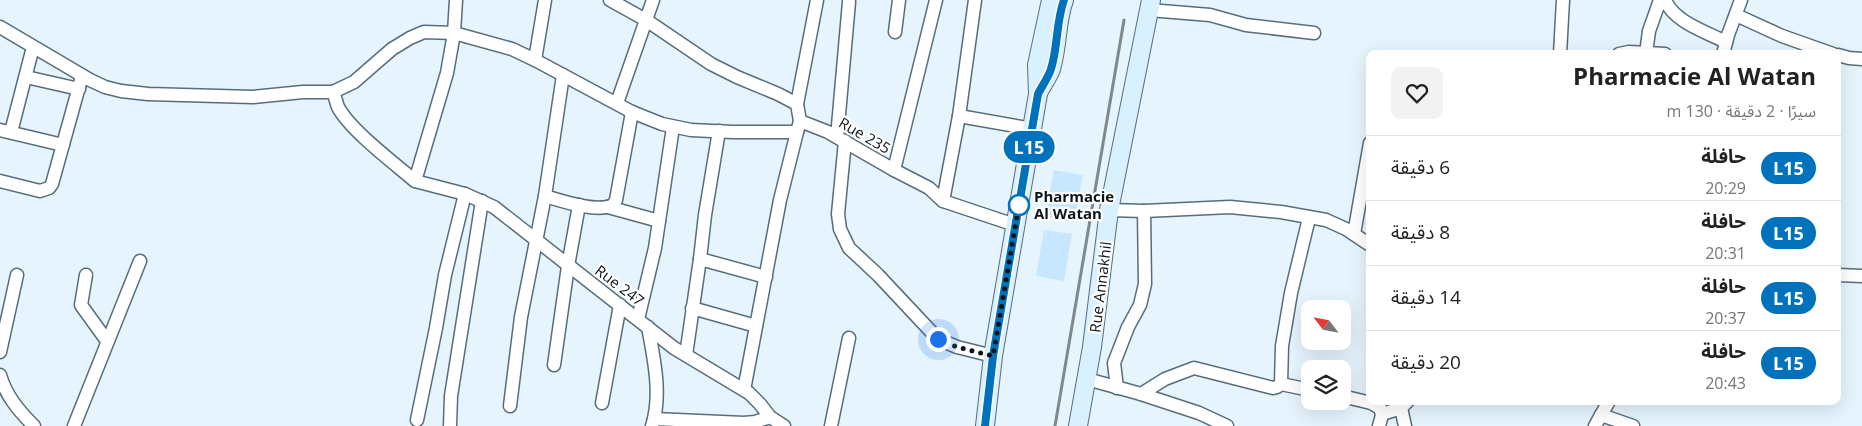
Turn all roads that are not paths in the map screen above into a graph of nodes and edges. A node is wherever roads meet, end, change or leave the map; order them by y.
1 (456, 0) edge
2 (546, 0) edge
3 (610, 0) edge
4 (653, 0) edge
5 (817, 0) edge
6 (899, 0) edge
7 (936, 0) edge
8 (975, 0) edge
9 (1051, 0) edge
10 (1064, 0) edge
11 (1563, 0) edge
12 (1660, 0) edge
13 (1665, 0) edge
14 (1741, 0) edge
15 (850, 2) dead end
16 (1150, 5) edge
17 (1736, 15) junction
18 (646, 20) junction
19 (0, 26) edge
20 (895, 32) dead end
21 (454, 33) junction
22 (1314, 33) dead end
23 (34, 47) junction
24 (1724, 48) edge
25 (1560, 50) edge
26 (1646, 50) edge
27 (1822, 50) edge
28 (1841, 56) edge
29 (1862, 59) edge
30 (535, 60) junction
31 (563, 75) junction
32 (26, 77) junction
33 (81, 82) junction
34 (333, 92) junction
35 (1038, 94) junction
36 (617, 103) junction
37 (797, 104) junction
38 (632, 112) junction
39 (959, 116) junction
40 (798, 126) junction
41 (673, 127) junction
42 (1033, 129) junction
43 (6, 131) edge
44 (719, 132) junction
45 (841, 139) junction
46 (63, 145) junction
47 (894, 170) junction
48 (1366, 175) edge
49 (0, 181) edge
50 (415, 181) junction
51 (466, 194) junction
52 (545, 196) junction
53 (482, 201) junction
54 (943, 201) junction
55 (579, 205) junction
56 (608, 207) junction
57 (1109, 210) junction
58 (1144, 211) junction
59 (1309, 218) junction
60 (659, 221) junction
61 (1015, 225) junction
62 (1354, 234) junction
63 (537, 239) junction
64 (1366, 242) edge
65 (700, 259) junction
66 (140, 260) dead end
67 (568, 266) junction
68 (17, 275) dead end
69 (86, 275) dead end
70 (1841, 275) edge
71 (1862, 276) edge
72 (766, 277) junction
73 (620, 305) junction
74 (692, 308) junction
75 (643, 323) junction
76 (756, 326) junction
77 (849, 338) dead end
78 (107, 341) junction
79 (0, 352) edge
80 (686, 355) junction
81 (993, 356) junction
82 (554, 365) dead end
83 (0, 375) edge
84 (1086, 379) junction
85 (1281, 384) junction
86 (1117, 388) junction
87 (1301, 388) edge
88 (744, 390) junction
89 (1141, 394) junction
90 (1351, 398) edge
91 (1366, 402) edge
92 (602, 403) dead end
93 (1375, 405) edge
94 (1403, 405) edge
95 (1405, 405) edge
96 (1607, 405) edge
97 (510, 406) dead end
98 (770, 417) junction
99 (417, 420) dead end
100 (1380, 420) edge
101 (1598, 421) edge
102 (653, 423) edge
103 (1223, 425) edge
104 (34, 426) edge
105 (74, 426) edge
106 (450, 426) edge
107 (784, 426) edge
108 (831, 426) edge
109 (985, 426) edge
110 (1078, 426) edge
111 (1406, 426) edge
112 (1633, 426) edge

1 - 21 street
2 - 30 street
3 - 18 street
4 - 18 street
5 - 37 street
6 - 20 street
7 - 47 street
8 - 39 street
9 - 35 main road
10 - 35 main road
11 - 25 street
12 - 26 street
13 - 24 street
14 - 17 street
15 - 45 street
16 - 22 street
16 - 57 main road, Rue Annakhil
17 - 24 street
17 - 27 street
18 - 36 street
18 - 37 street
19 - 23 street
21 - 30 street
21 - 34 street
21 - 50 street
23 - 32 street
23 - 33 street
28 - 29 street
30 - 31 street
31 - 36 street
31 - 52 street
32 - 33 street
32 - 43 street
33 - 34 street
33 - 46 street
34 - 50 street, Rue 247
35 - 42 main road
36 - 38 street
37 - 40 street
38 - 41 street
38 - 56 street
39 - 42 street
39 - 54 street
40 - 44 street
40 - 45 street, Rue 235
40 - 72 street
41 - 44 street
41 - 60 street
42 - 61 main road
43 - 46 street
44 - 65 street
45 - 47 street, Rue 235
45 - 81 street
46 - 49 street
47 - 54 street, Rue 235
48 - 62 street
50 - 51 street, Rue 247
51 - 53 street, Rue 247
51 - 99 street
52 - 55 street
52 - 63 street
53 - 63 street, Rue 247
53 - 106 street
54 - 61 street, Rue 235
55 - 56 street
55 - 67 street
56 - 60 street
57 - 58 street
57 - 84 main road, Rue Annakhil
58 - 59 street
58 - 86 street
59 - 62 street
59 - 85 street
60 - 75 street
61 - 81 main road
62 - 64 street
63 - 67 street, Rue 247
63 - 97 street
65 - 72 street
65 - 74 street
66 - 78 street
67 - 73 street, Rue 247
67 - 82 street
68 - 79 street
69 - 78 street
70 - 71 street
72 - 76 street
73 - 75 street, Rue 247
73 - 92 street
74 - 76 street
74 - 80 street
75 - 80 street, Rue 247
75 - 102 street
76 - 88 street
77 - 108 street
78 - 105 street
80 - 88 street, Rue 247
81 - 109 main road
83 - 104 street
84 - 86 street
84 - 110 main road, Rue Annakhil
85 - 87 street
85 - 89 street
86 - 89 street
88 - 98 street, Rue 247
89 - 103 street
90 - 91 street
93 - 100 street
94 - 100 street
95 - 111 street
96 - 101 street
98 - 102 street
98 - 107 street, Rue 247
101 - 112 street

